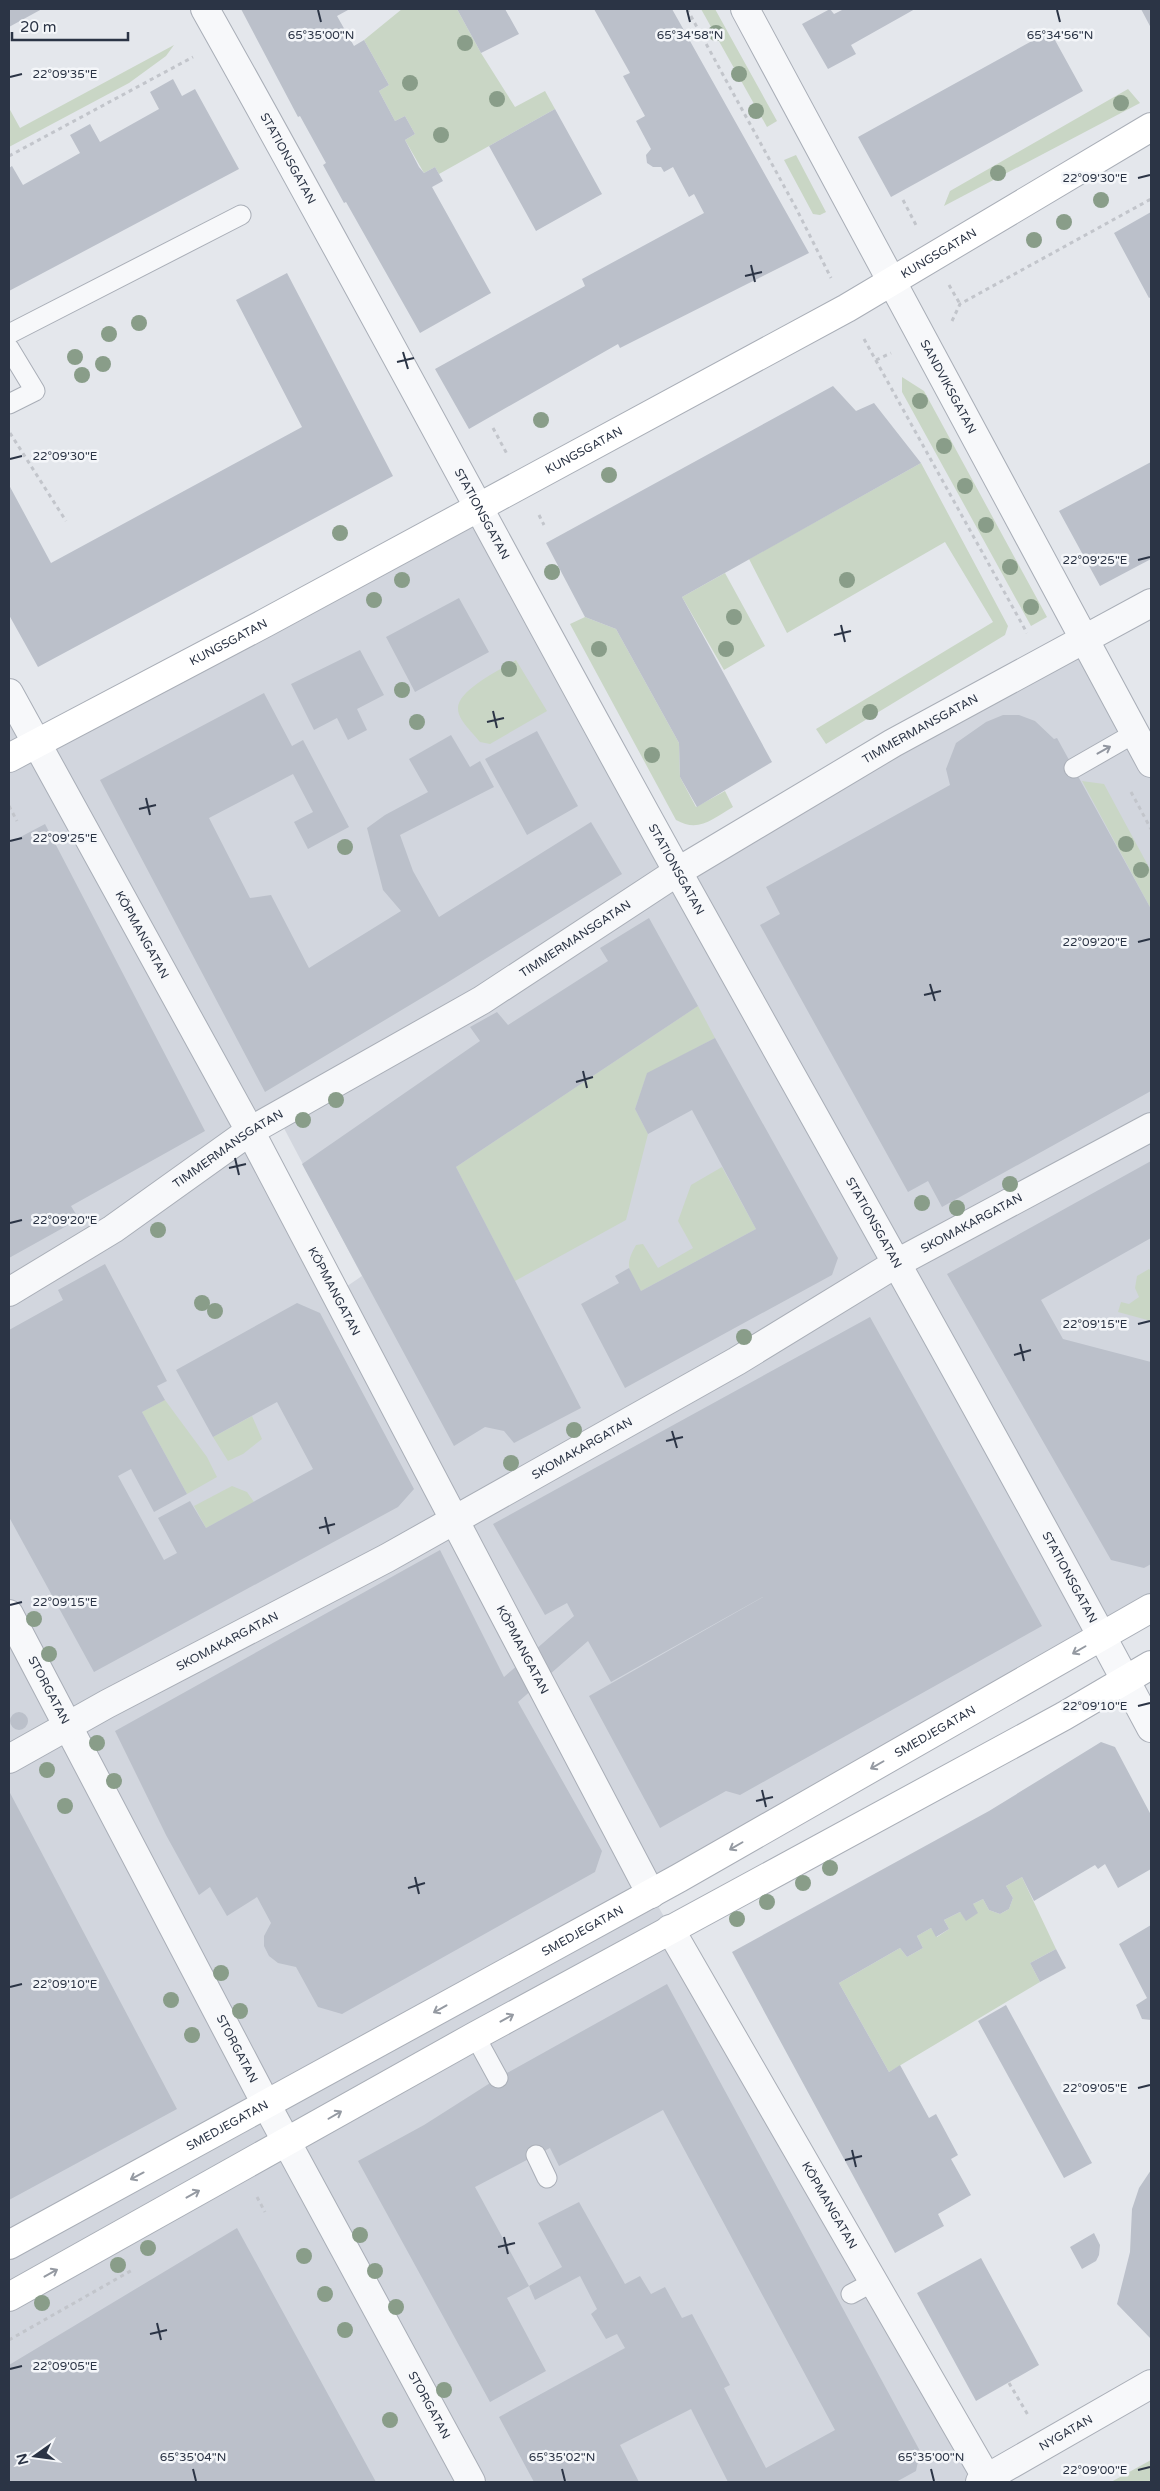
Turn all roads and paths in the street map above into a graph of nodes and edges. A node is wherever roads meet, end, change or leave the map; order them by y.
1 (205, 9) edge
2 (687, 9) edge
3 (745, 9) edge
4 (197, 55) dead end
5 (1151, 128) edge
6 (9, 156) edge
7 (1151, 199) edge
8 (241, 215) dead end
9 (894, 282) junction
10 (847, 308) junction
11 (9, 334) edge
12 (922, 338) junction
13 (9, 348) edge
14 (876, 360) junction
15 (9, 404) edge
16 (9, 430) edge
17 (479, 507) junction
18 (66, 521) dead end
19 (1151, 603) edge
20 (1085, 640) junction
21 (1048, 659) junction
22 (9, 693) edge
23 (1135, 733) junction
24 (36, 744) junction
25 (1108, 748) junction
26 (9, 758) edge
27 (1151, 763) edge
28 (1074, 768) dead end
29 (9, 806) edge
30 (17, 821) dead end
31 (1151, 829) edge
32 (678, 872) junction
33 (1151, 1127) edge
34 (250, 1131) junction
35 (897, 1263) junction
36 (9, 1292) edge
37 (455, 1518) junction
38 (1151, 1608) edge
39 (9, 1614) edge
40 (1103, 1636) junction
41 (1151, 1665) edge
42 (1126, 1680) junction
43 (66, 1726) junction
44 (1151, 1728) edge
45 (9, 1759) edge
46 (651, 1894) junction
47 (670, 1929) junction
48 (475, 2036) junction
49 (498, 2078) dead end
50 (266, 2104) junction
51 (287, 2142) junction
52 (536, 2155) dead end
53 (547, 2178) dead end
54 (258, 2199) dead end
55 (250, 2204) dead end
56 (9, 2245) edge
57 (140, 2266) dead end
58 (875, 2281) junction
59 (851, 2294) dead end
60 (9, 2297) edge
61 (9, 2340) edge
62 (1009, 2383) dead end
63 (1151, 2384) edge
64 (1028, 2414) dead end
65 (986, 2481) edge
66 (471, 2482) edge

1 - 17 street, STATIONSGATAN
2 - 10 path
3 - 9 street, SANDVIKSGATAN
4 - 6 path
5 - 9 main road, KUNGSGATAN
7 - 12 path
8 - 11 lane
9 - 10 main road, KUNGSGATAN
9 - 12 street, SANDVIKSGATAN
10 - 14 path
10 - 17 main road, KUNGSGATAN
12 - 14 path
12 - 20 street, SANDVIKSGATAN
13 - 15 lane
14 - 21 path
16 - 18 path
17 - 24 main road, KUNGSGATAN
17 - 32 street, STATIONSGATAN
19 - 20 street, TIMMERMANSGATAN
20 - 21 street, TIMMERMANSGATAN
20 - 23 street, SANDVIKSGATAN
21 - 32 street, TIMMERMANSGATAN
22 - 24 street, KÖPMANGATAN
23 - 25 lane
23 - 27 street, SANDVIKSGATAN
24 - 26 main road, KUNGSGATAN
24 - 34 street, KÖPMANGATAN
28 -> 25 lane
25 - 31 path
29 - 30 path
32 - 34 street, TIMMERMANSGATAN
32 - 35 street, STATIONSGATAN
33 - 35 street, SKOMAKARGATAN
34 - 36 street, TIMMERMANSGATAN
34 - 37 street, KÖPMANGATAN
35 - 37 street, SKOMAKARGATAN
35 - 40 street, STATIONSGATAN
37 - 43 street, SKOMAKARGATAN
37 - 46 street, KÖPMANGATAN
38 - 40 main road, SMEDJEGATAN
39 - 43 street, STORGATAN
40 - 42 street, STATIONSGATAN
40 -> 46 main road, SMEDJEGATAN
41 - 42 main road
42 - 44 street, STATIONSGATAN
42 - 47 main road
43 - 45 street, SKOMAKARGATAN
43 - 50 street, STORGATAN
46 -> 50 main road, SMEDJEGATAN
48 -> 47 main road
47 - 58 street, KÖPMANGATAN
48 - 49 lane
51 -> 48 main road
50 - 51 street, STORGATAN
50 -> 56 main road, SMEDJEGATAN
60 -> 51 main road
51 - 66 street, STORGATAN
52 - 53 lane
54 - 55 path
57 - 61 path
58 - 59 lane
58 - 65 street, KÖPMANGATAN
62 - 64 path
63 - 65 street, NYGATAN

